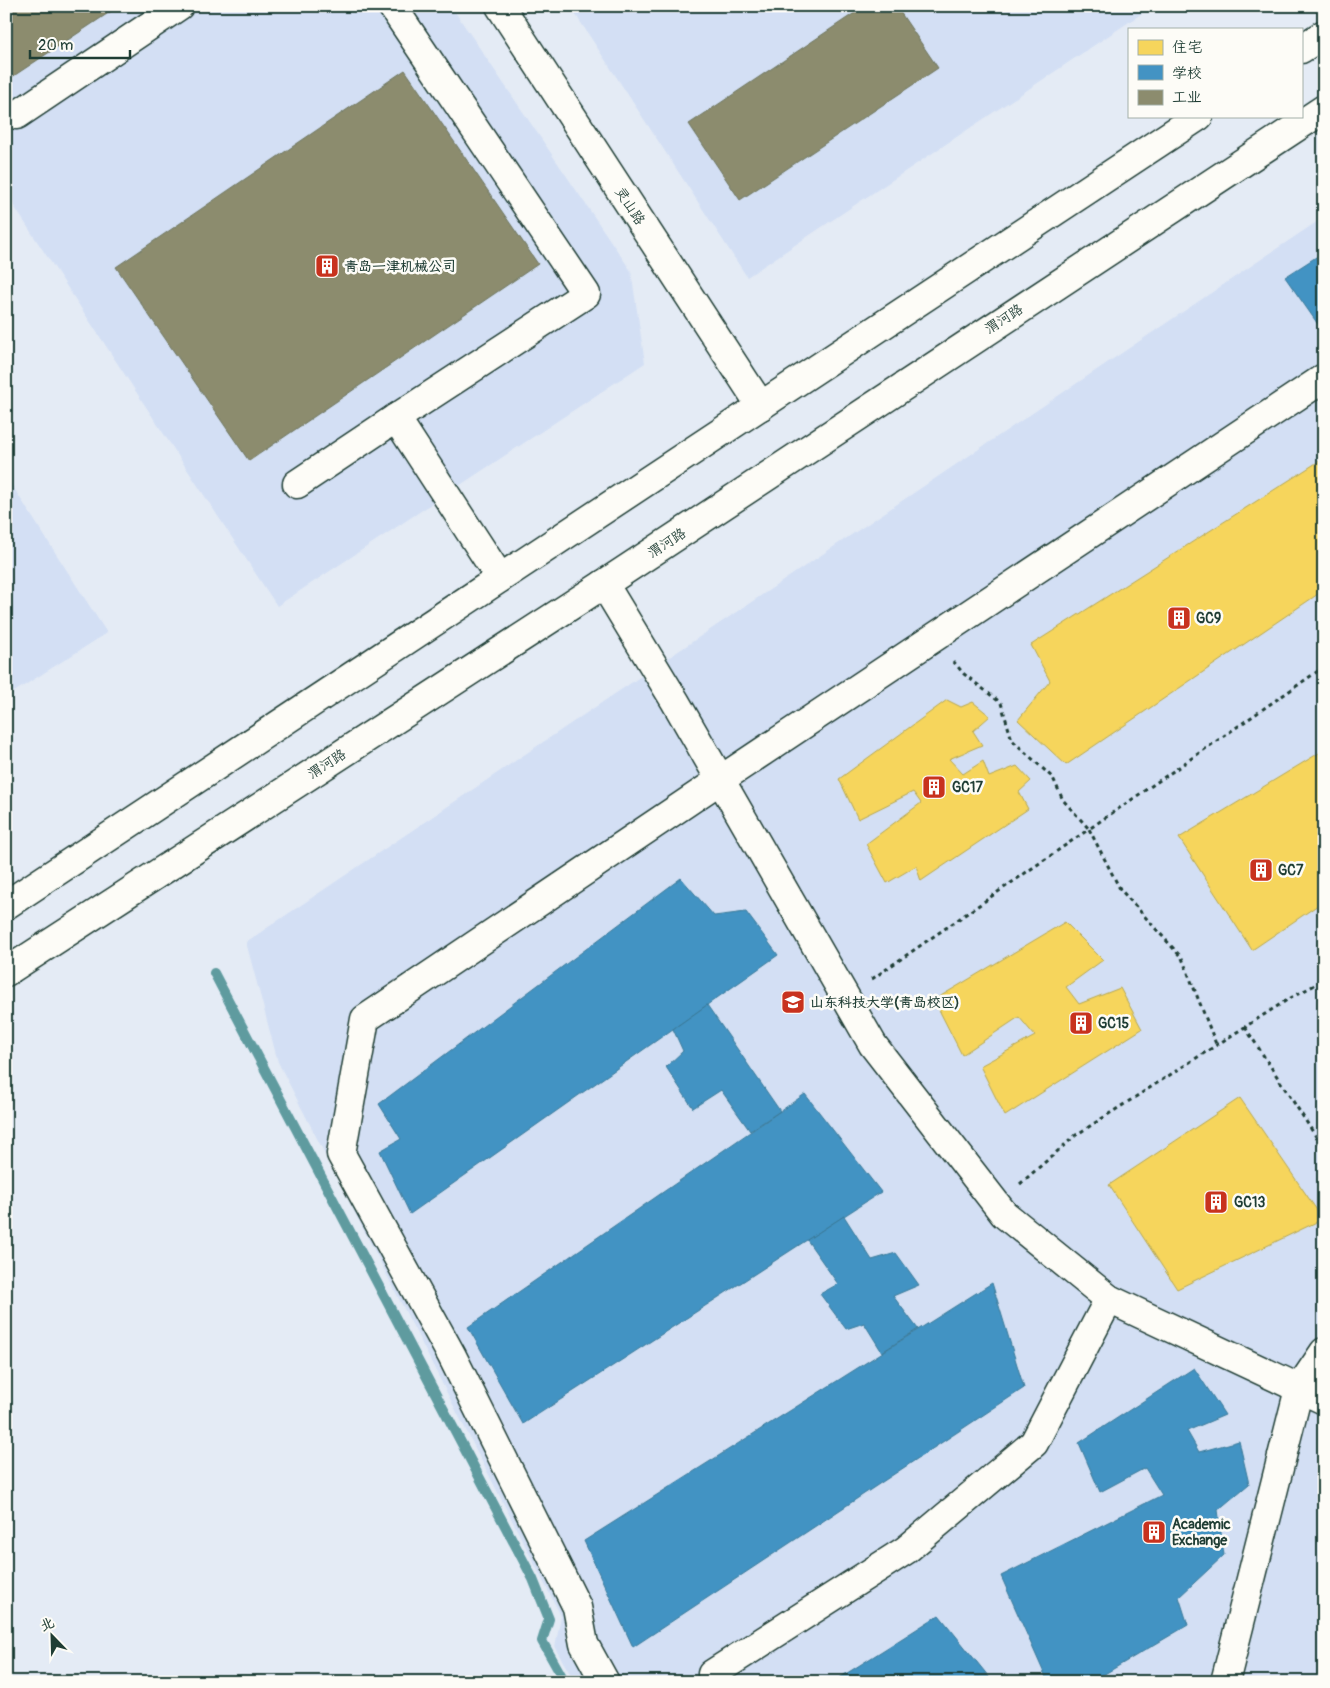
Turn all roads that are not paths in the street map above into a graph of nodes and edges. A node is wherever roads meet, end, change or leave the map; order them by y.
1 (178, 6) edge
2 (392, 6) edge
3 (500, 6) edge
4 (1324, 34) edge
5 (1302, 48) edge
6 (1324, 109) edge
7 (17, 115) dead end
8 (1196, 118) edge
9 (1324, 378) edge
10 (761, 406) junction
11 (396, 418) junction
12 (297, 484) dead end
13 (500, 578) junction
14 (604, 584) junction
15 (720, 780) junction
16 (6, 904) edge
17 (6, 972) edge
18 (1109, 1299) junction
19 (1324, 1352) edge
20 (1299, 1389) junction
21 (1324, 1400) edge
22 (712, 1674) dead end
23 (605, 1682) edge
24 (1225, 1682) edge

1 - 7 main road
2 - 11 main road
3 - 10 main road, 灵山路
4 - 5 main road
6 - 14 main road, 渭河路
8 - 10 main road
9 - 15 main road
10 - 13 main road
11 - 12 main road
11 - 13 main road
13 - 16 main road
14 - 15 main road
14 - 17 main road, 渭河路
15 - 18 main road
15 - 23 main road
18 - 20 main road
18 - 22 main road
19 - 20 main road
20 - 21 main road
20 - 24 main road

